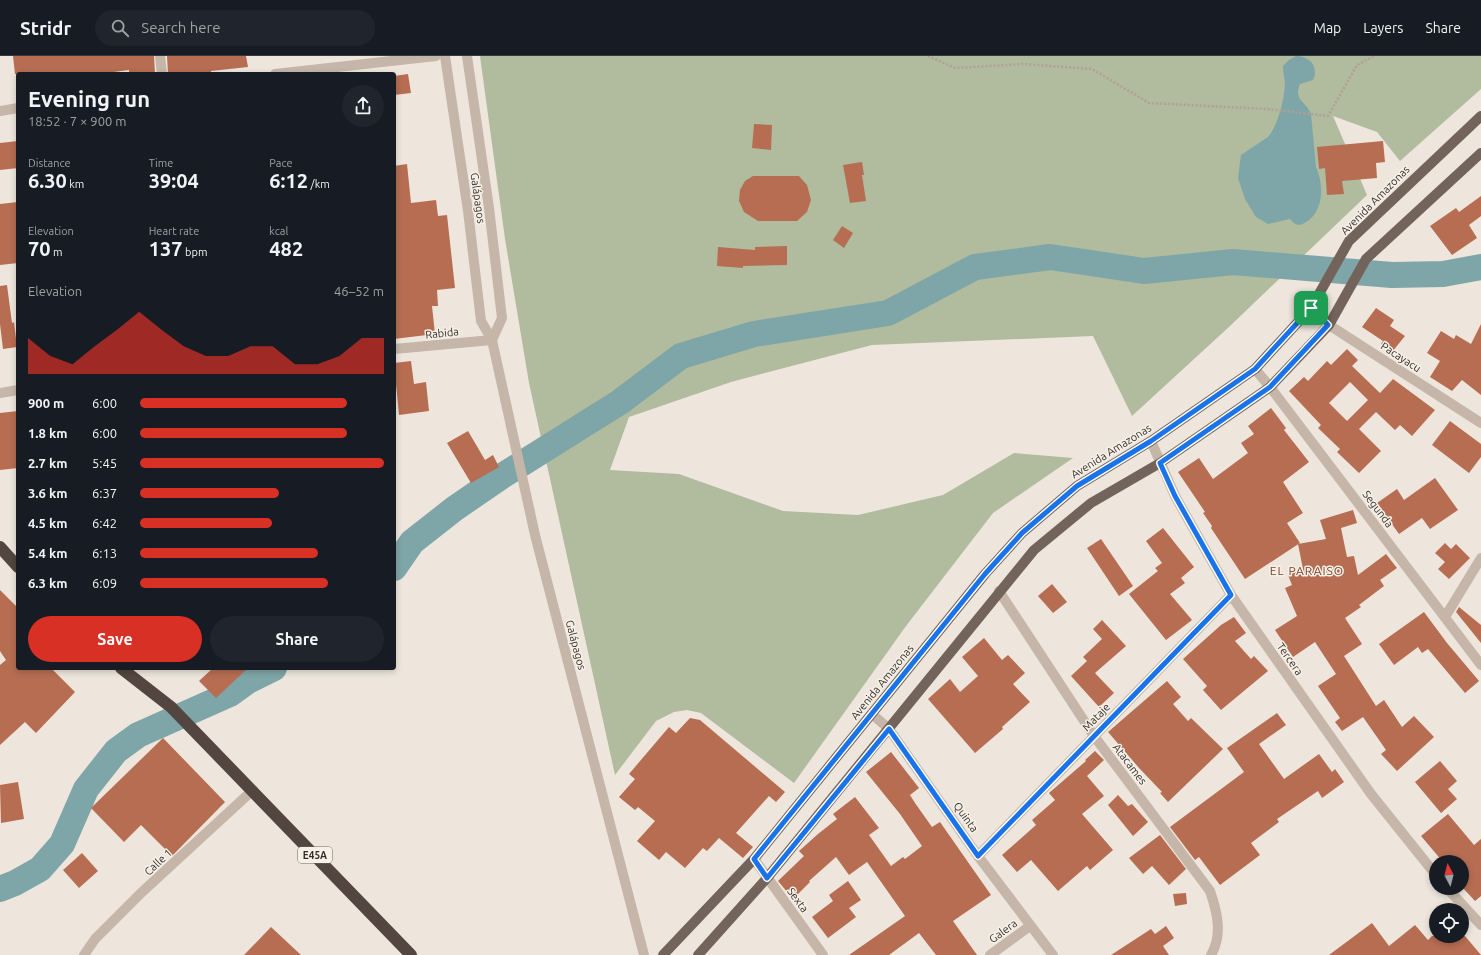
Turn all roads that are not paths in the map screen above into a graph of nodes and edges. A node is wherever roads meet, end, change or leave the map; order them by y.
1 (160, 56) edge
2 (436, 56) edge
3 (445, 56) edge
4 (467, 56) edge
5 (162, 72) edge
6 (293, 72) edge
7 (16, 108) edge
8 (0, 110) edge
9 (1481, 116) edge
10 (1481, 153) edge
11 (1311, 308) junction
12 (1328, 325) junction
13 (492, 340) junction
14 (396, 349) edge
15 (1255, 369) junction
16 (1270, 387) junction
17 (16, 390) edge
18 (0, 393) edge
19 (1481, 423) edge
20 (1151, 441) junction
21 (1160, 463) junction
22 (0, 547) edge
23 (1481, 558) edge
24 (16, 565) edge
25 (999, 592) junction
26 (1231, 595) junction
27 (1445, 617) junction
28 (1481, 665) edge
29 (124, 670) edge
30 (872, 714) junction
31 (889, 729) junction
32 (1094, 736) junction
33 (252, 790) junction
34 (978, 856) junction
35 (754, 859) junction
36 (1429, 866) edge
37 (767, 878) junction
38 (1453, 895) edge
39 (1481, 925) edge
40 (1030, 926) junction
41 (84, 955) edge
42 (411, 955) edge
43 (644, 955) edge
44 (663, 955) edge
45 (698, 955) edge
46 (823, 955) edge
47 (990, 955) edge
48 (1053, 955) edge
49 (1211, 955) edge

1 - 5 street
2 - 6 street
3 - 13 street, Galápagos
4 - 13 street, Galápagos
7 - 8 street
9 - 11 main road, Avenida Amazonas
10 - 12 main road
11 - 12 street, Pacayacu
11 - 15 main road, Avenida Amazonas
12 - 16 main road
12 - 19 street, Pacayacu
13 - 14 street, Rabida
13 - 43 street, Galápagos
15 - 16 street, Segunda
15 - 20 main road, Avenida Amazonas
16 - 21 main road
16 - 27 street, Segunda
17 - 18 street
20 - 21 street, Tercera
20 - 30 main road, Avenida Amazonas
21 - 25 main road
21 - 26 street, Tercera
22 - 24 highway
23 - 27 street
25 - 31 main road
25 - 32 street, Atacames
26 - 32 street, Mataje
26 - 36 street, Tercera
27 - 28 street, Segunda
29 - 33 highway, E45A
30 - 31 street, Quinta
30 - 35 main road, Avenida Amazonas
31 - 34 street, Quinta
31 - 37 main road
32 - 34 street, Mataje
32 - 49 street, Atacames
33 - 41 street, Calle 1
33 - 42 highway, E45A
34 - 40 street, Quinta
35 - 37 street, Sexta
35 - 44 main road, Avenida Amazonas
37 - 45 main road
37 - 46 street, Sexta
38 - 39 street
40 - 47 street, Galera
40 - 48 street, Quinta

